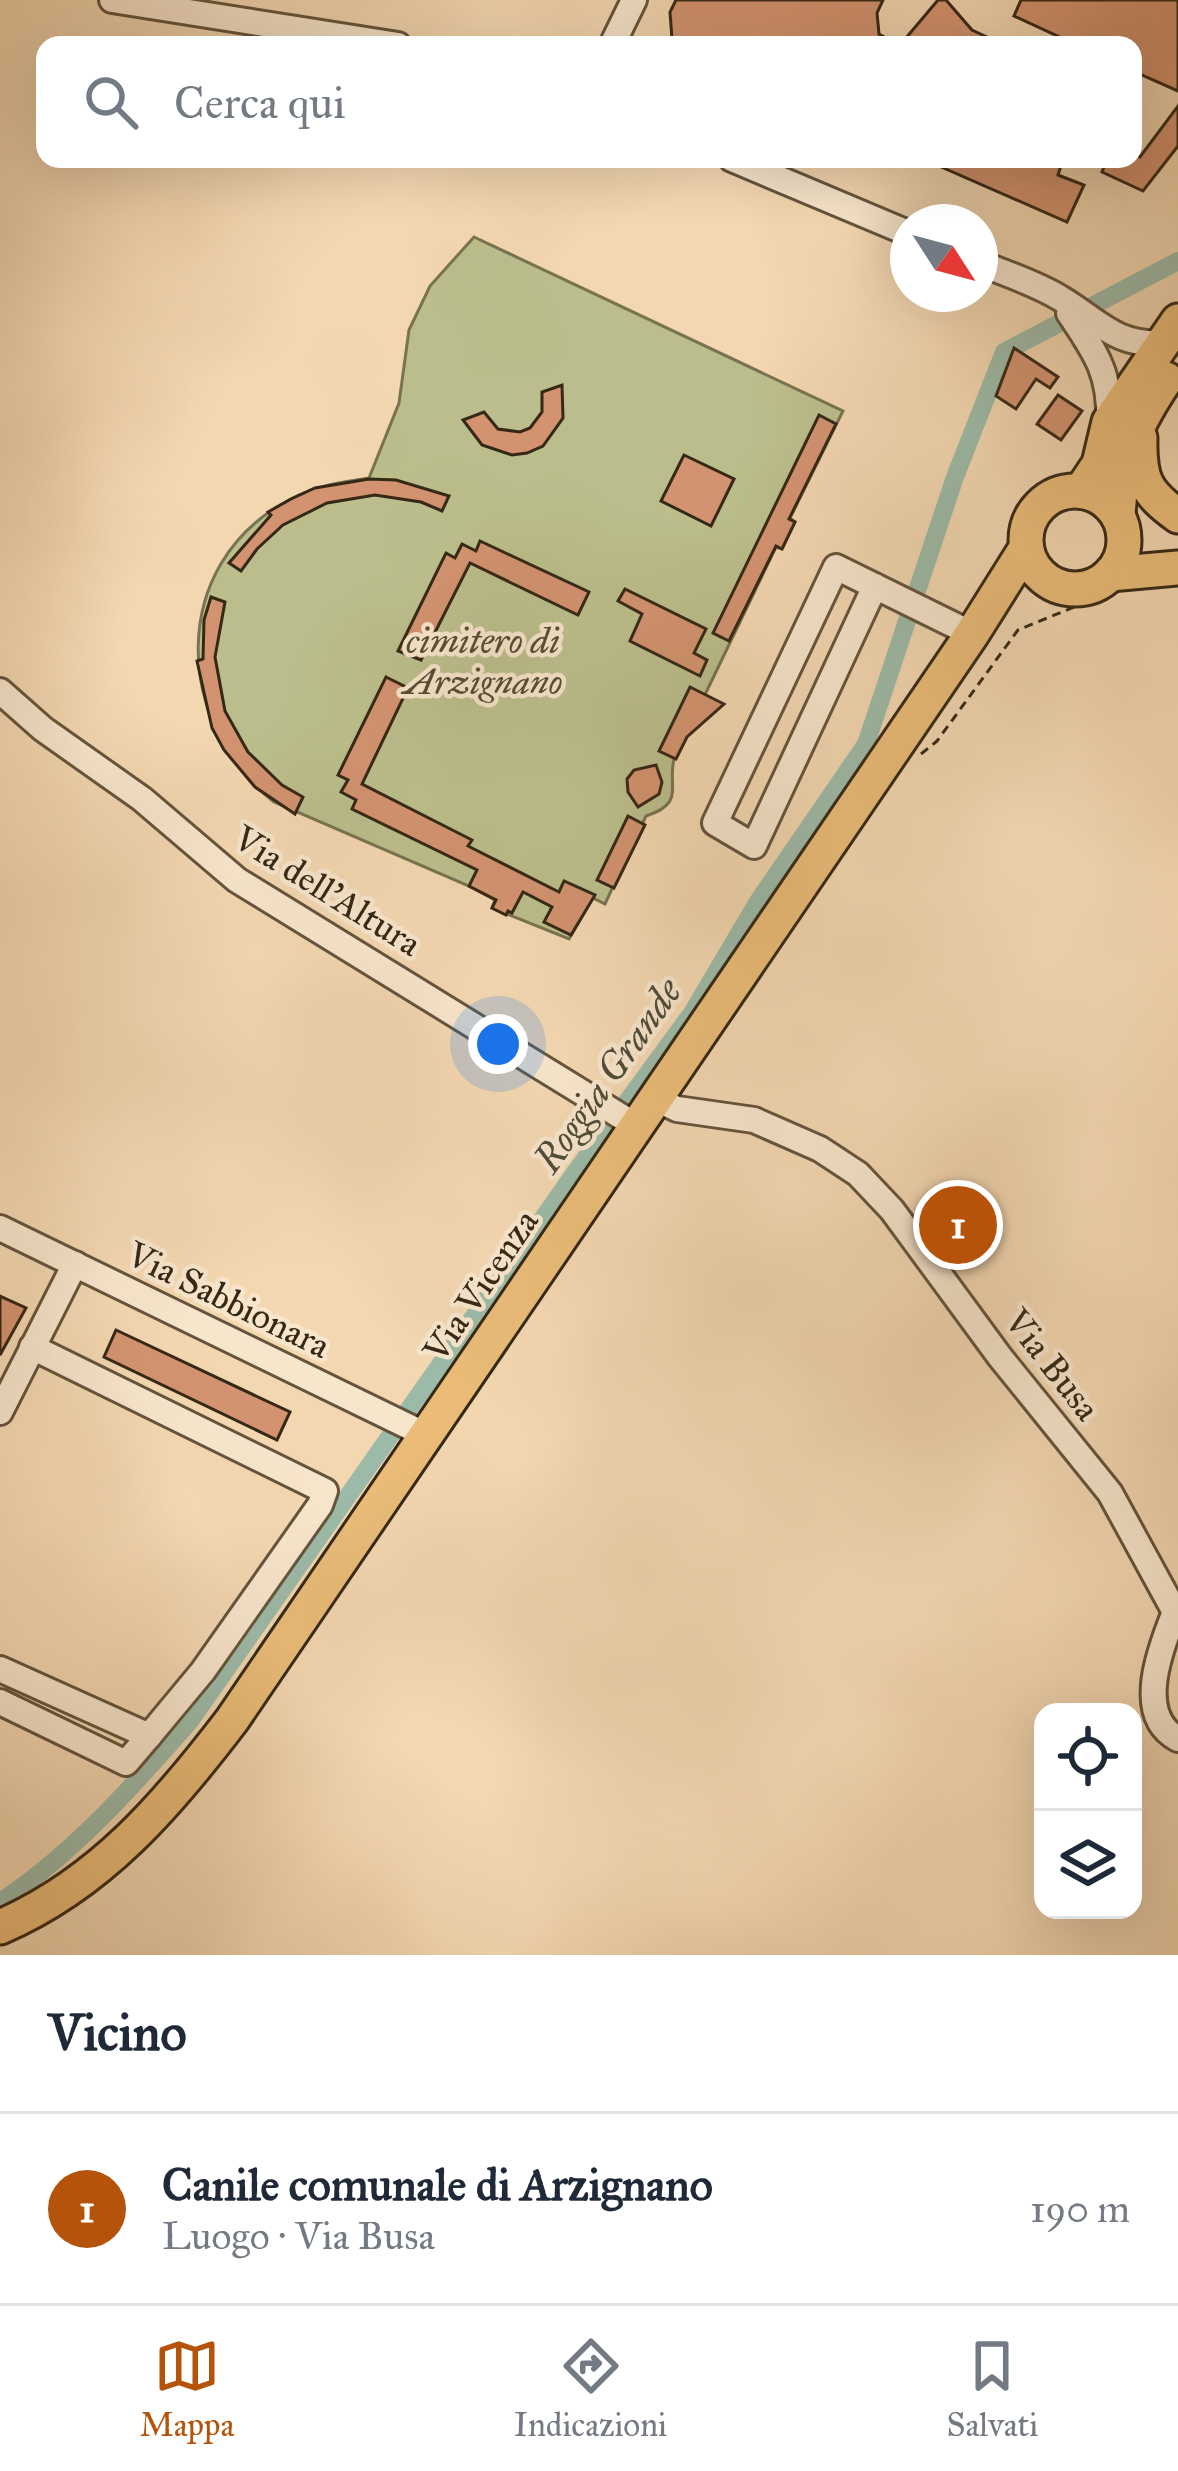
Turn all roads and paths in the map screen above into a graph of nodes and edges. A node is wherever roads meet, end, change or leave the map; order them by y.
1 (112, 0) edge
2 (634, 0) edge
3 (160, 3) edge
4 (347, 36) edge
5 (616, 36) edge
6 (753, 168) edge
7 (890, 225) edge
8 (998, 271) edge
9 (1058, 296) junction
10 (1173, 342) edge
11 (1124, 420) junction
12 (1081, 490) junction
13 (1178, 517) edge
14 (1121, 526) junction
15 (1026, 548) junction
16 (1178, 556) edge
17 (1178, 568) edge
18 (1054, 584) junction
19 (875, 586) junction
20 (1102, 586) junction
21 (972, 634) junction
22 (0, 692) edge
23 (912, 762) dead end
24 (645, 1112) junction
25 (0, 1228) edge
26 (75, 1264) junction
27 (32, 1348) junction
28 (0, 1412) edge
29 (426, 1435) junction
30 (1176, 1611) edge
31 (0, 1669) edge
32 (0, 1702) edge
33 (148, 1736) junction
34 (1178, 1739) edge
35 (0, 1927) edge

1 - 3 street
2 - 5 street
3 - 4 street
6 - 7 street
8 - 9 street
9 - 10 street
9 - 11 street
10 - 11 main road
11 - 12 main road
11 - 13 main road
11 - 14 main road
12 - 14 main road
12 - 15 main road, Via Vicenza
14 - 16 main road
14 - 20 main road
15 - 18 main road
15 - 21 main road, Via Vicenza
17 - 20 main road, Via Vicenza
18 - 20 main road, Via Vicenza
18 - 21 main road, Via Vicenza
19 - 19 street
19 - 21 street
20 - 23 path
21 - 24 main road, Via Vicenza
22 - 24 street, Via dell'Altura
24 - 29 main road, Via Vicenza
24 - 30 street, Via Busa
25 - 26 street, Via Sabbionara
26 - 27 street
26 - 29 street, Via Sabbionara
27 - 28 street
27 - 33 street
29 - 35 main road, Via Vicenza
30 - 34 street
31 - 33 street
32 - 33 street

